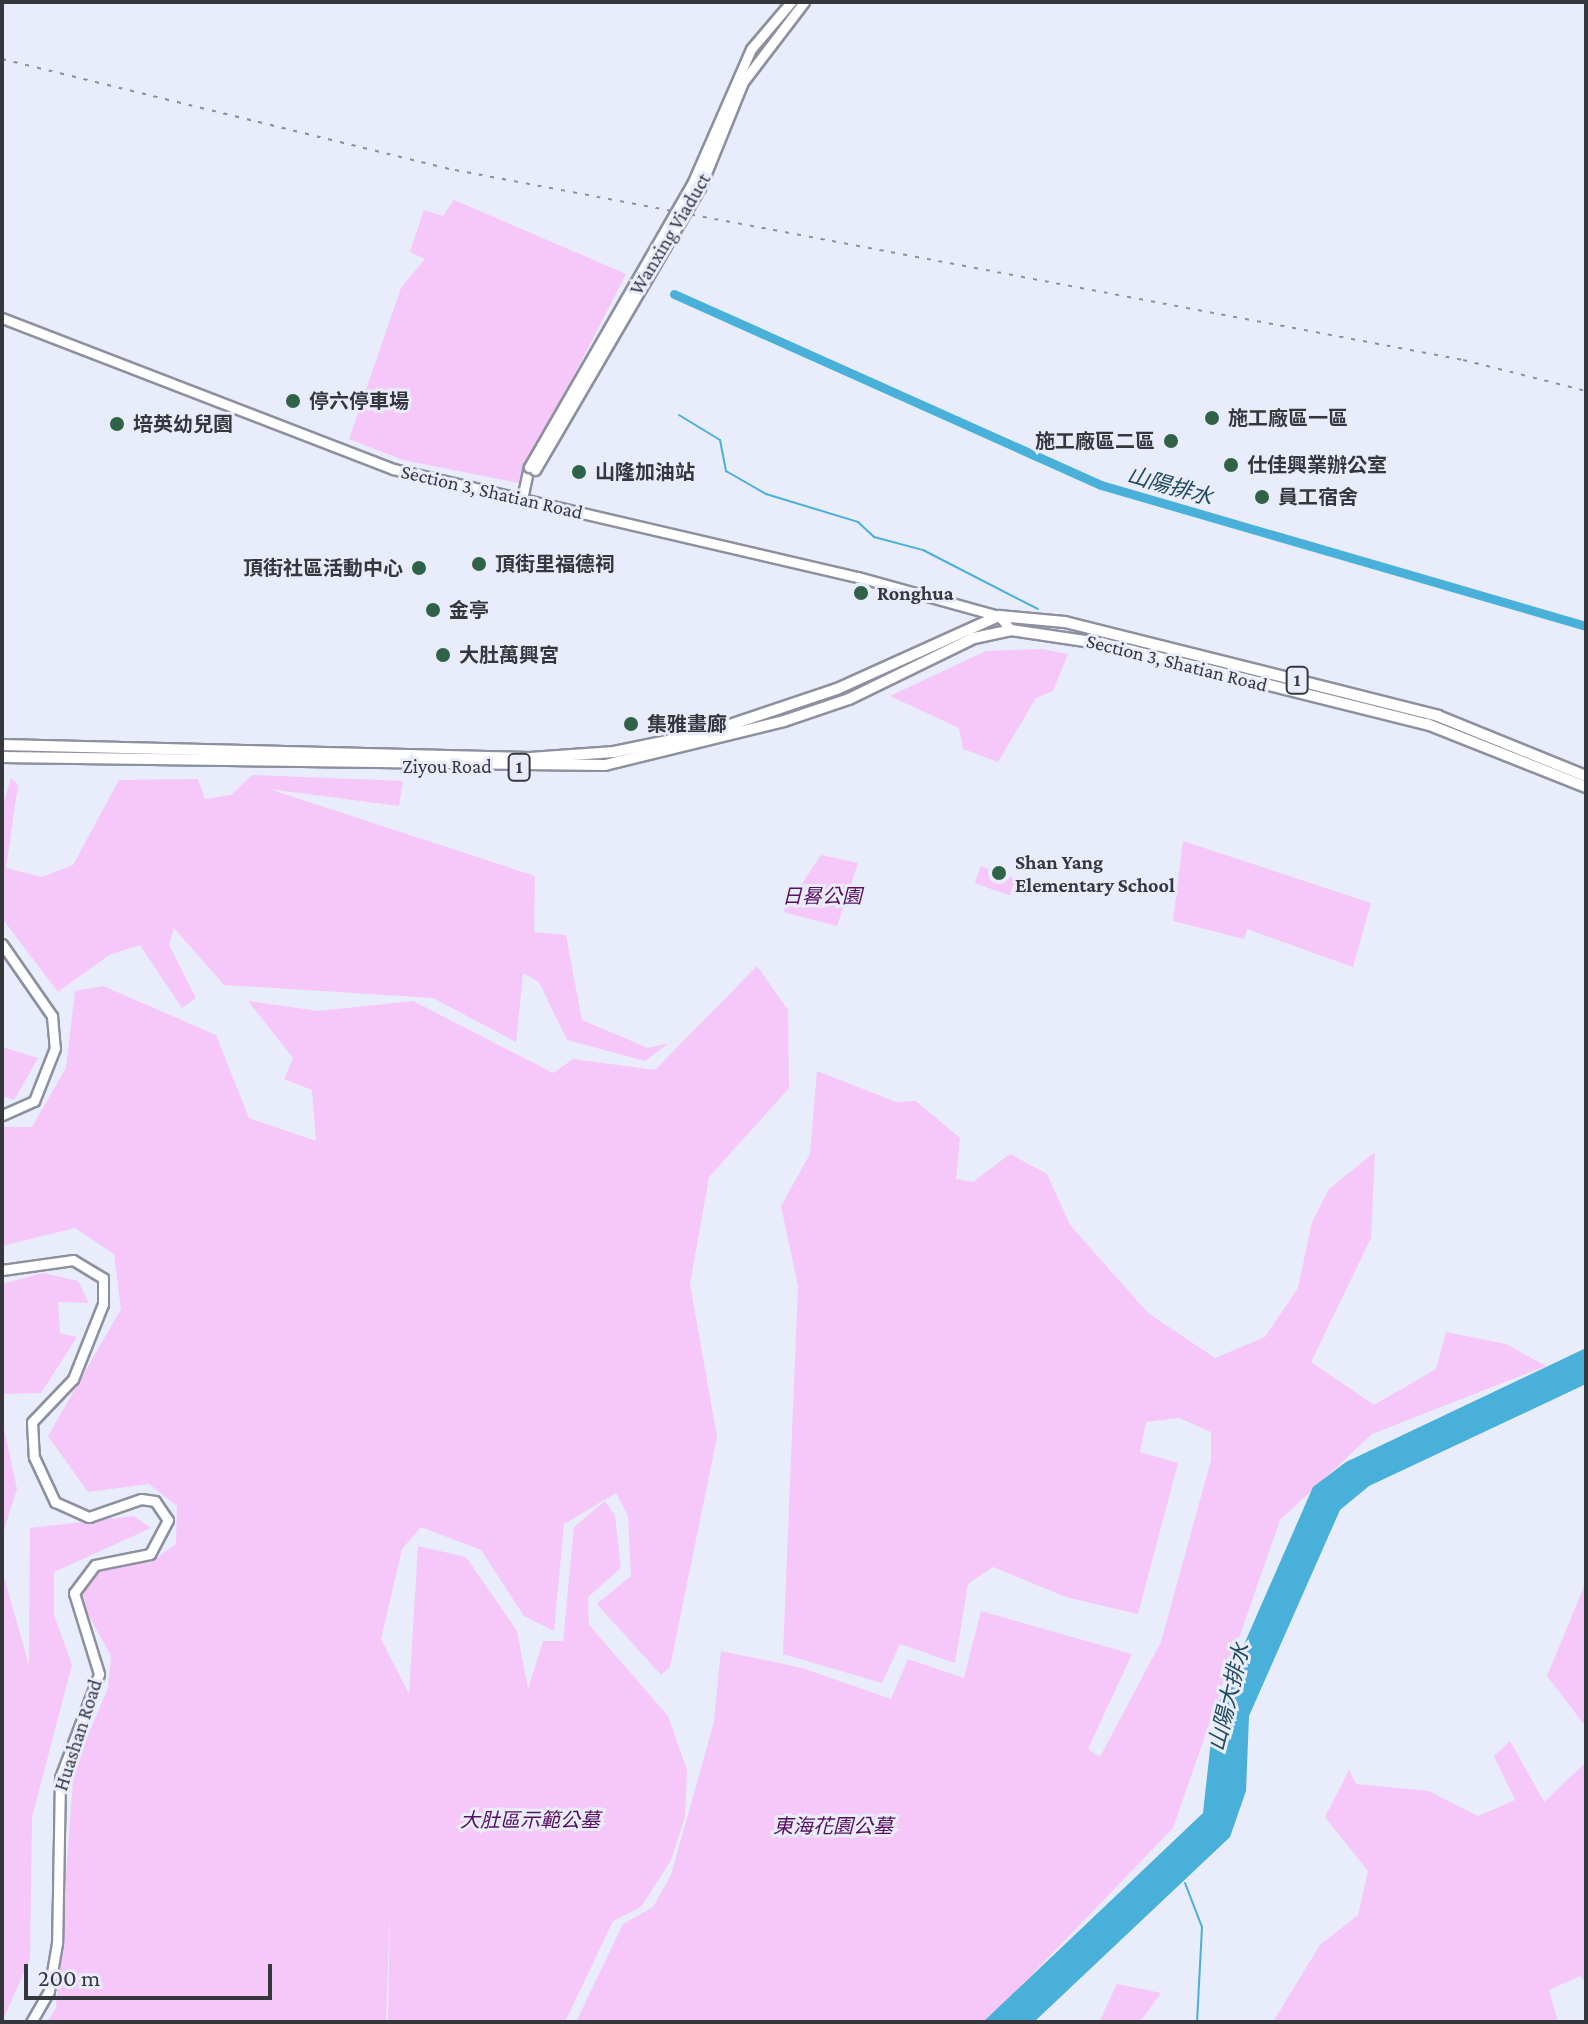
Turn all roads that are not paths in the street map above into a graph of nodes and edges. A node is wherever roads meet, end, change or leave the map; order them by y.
1 (791, 2) edge
2 (804, 2) edge
3 (2, 318) edge
4 (532, 468) junction
5 (522, 499) junction
6 (999, 616) junction
7 (1011, 630) junction
8 (1320, 692) junction
9 (688, 742) junction
10 (2, 745) edge
11 (2, 757) edge
12 (1586, 776) edge
13 (1586, 787) edge
14 (2, 944) edge
15 (2, 1115) edge
16 (2, 1270) edge
17 (31, 2022) edge

1 - 4 street, Wanxing Viaduct, bridge
2 - 4 street, Wanxing Viaduct, bridge
3 - 5 street, Section 3, Shatian Road
4 - 5 street
5 - 6 street, Section 3, Shatian Road
6 - 7 street
6 - 8 main road, Section 3, Shatian Road / 1
6 - 9 main road, Ziyou Road / 1
7 - 8 main road, Section 3, Shatian Road / 1
7 - 9 main road, Ziyou Road / 1
8 - 12 main road, Section 3, Shatian Road / 1
8 - 13 main road, Section 3, Shatian Road / 1
9 - 10 main road, Ziyou Road / 1
9 - 11 main road, Ziyou Road / 1
14 - 15 street
16 - 17 street, Huashan Road

